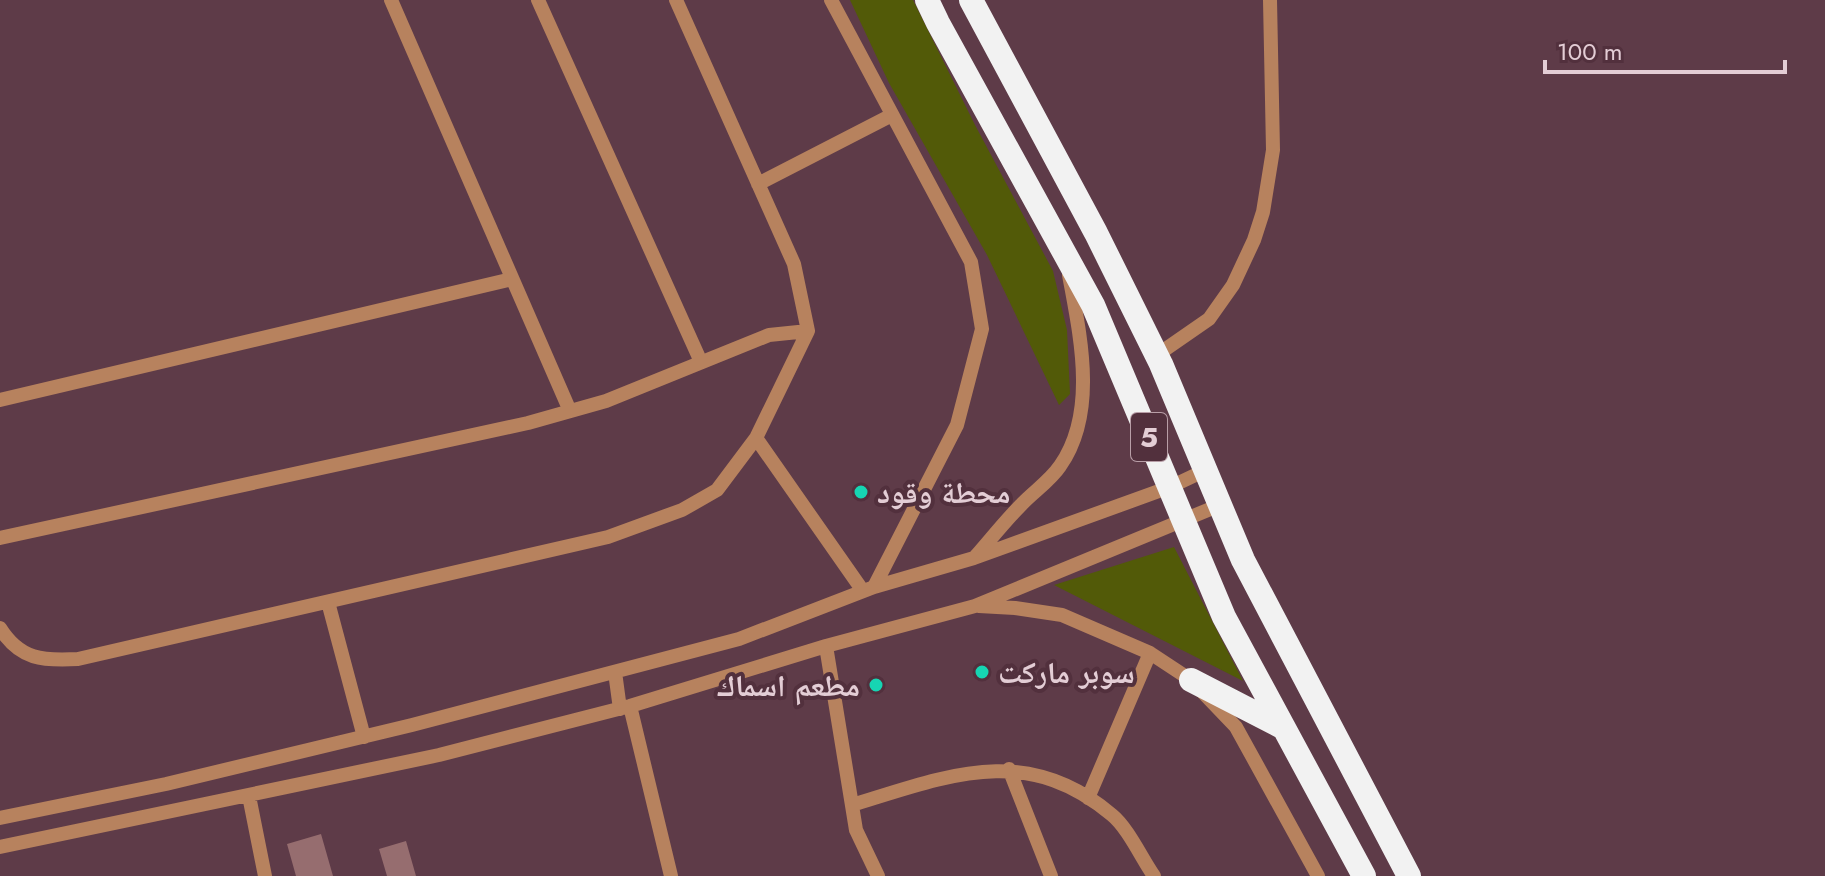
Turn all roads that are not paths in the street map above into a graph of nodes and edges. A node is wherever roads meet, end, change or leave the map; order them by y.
1 (391, 0) edge
2 (538, 0) edge
3 (676, 0) edge
4 (831, 0) edge
5 (927, 0) edge
6 (971, 0) edge
7 (1270, 0) edge
8 (892, 115) junction
9 (758, 184) junction
10 (1066, 255) junction
11 (512, 279) junction
12 (808, 331) junction
13 (1157, 355) junction
14 (701, 362) junction
15 (0, 400) edge
16 (570, 411) junction
17 (756, 438) junction
18 (1206, 470) junction
19 (1170, 487) junction
20 (1220, 505) junction
21 (1183, 519) junction
22 (0, 538) edge
23 (974, 558) junction
24 (868, 589) junction
25 (328, 602) junction
26 (975, 606) junction
27 (0, 628) edge
28 (826, 646) junction
29 (1150, 653) junction
30 (615, 672) junction
31 (1191, 680) junction
32 (625, 708) junction
33 (1284, 728) junction
34 (364, 737) junction
35 (1009, 769) junction
36 (249, 796) junction
37 (1088, 798) junction
38 (852, 805) junction
39 (1, 819) edge
40 (4, 844) edge
41 (265, 876) edge
42 (671, 876) edge
43 (878, 876) edge
44 (1051, 876) edge
45 (1154, 876) edge
46 (1318, 876) edge
47 (1364, 876) edge
48 (1409, 876) edge

1 - 11 street
2 - 14 street
3 - 9 street
4 - 8 street
5 - 10 highway, 5
6 - 13 highway, 5
7 - 13 street
8 - 9 street
8 - 24 street
9 - 12 street
10 - 19 highway, 5
10 - 23 street
11 - 15 street
11 - 16 street
12 - 14 street
12 - 17 street
13 - 18 highway, 5
14 - 16 street
16 - 22 street
17 - 24 street
17 - 25 street
18 - 19 street
18 - 20 highway, 5
19 - 21 highway, 5
19 - 23 street
20 - 21 street
20 - 48 highway, 5
21 - 26 street
21 - 33 highway, 5
23 - 24 street
24 - 30 street
25 - 27 street
25 - 34 street
26 - 28 street
26 - 29 street
28 - 32 street
28 - 38 street
29 - 31 street
29 - 37 street
30 - 32 street
30 - 34 street
31 - 33 highway
31 - 46 street
32 - 36 street
32 - 42 street
33 - 47 highway, 5
34 - 39 street
35 - 37 street
35 - 38 street
35 - 44 street
36 - 40 street
36 - 41 street
37 - 45 street
38 - 43 street

